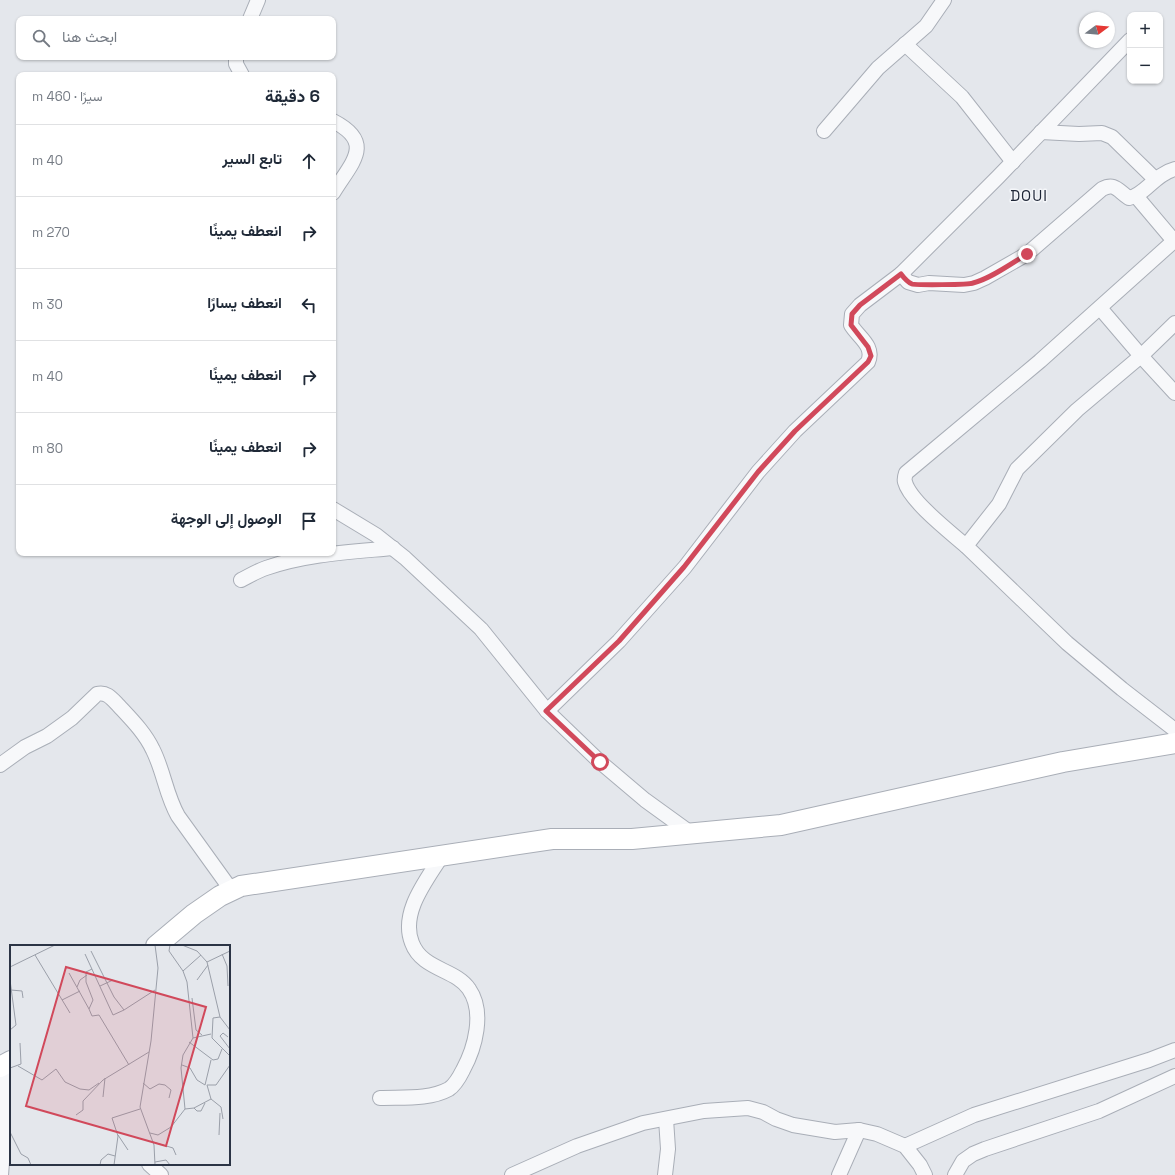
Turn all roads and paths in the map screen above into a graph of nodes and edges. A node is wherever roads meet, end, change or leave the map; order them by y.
1 (258, 0) edge
2 (944, 0) edge
3 (251, 16) edge
4 (1127, 43) edge
5 (905, 44) junction
6 (236, 60) edge
7 (240, 72) edge
8 (336, 123) edge
9 (824, 131) dead end
10 (1041, 132) junction
11 (1013, 162) junction
12 (1175, 168) edge
13 (1155, 179) junction
14 (336, 188) edge
15 (1136, 196) junction
16 (1175, 241) edge
17 (901, 274) junction
18 (1100, 308) junction
19 (1175, 323) edge
20 (1141, 356) junction
21 (1175, 393) edge
22 (336, 510) edge
23 (966, 546) junction
24 (393, 548) junction
25 (336, 553) edge
26 (317, 556) edge
27 (241, 580) dead end
28 (546, 711) junction
29 (1175, 730) edge
30 (1175, 743) edge
31 (0, 765) edge
32 (692, 834) junction
33 (441, 857) junction
34 (232, 890) junction
35 (157, 945) edge
36 (1175, 1050) edge
37 (5, 1065) edge
38 (1175, 1076) edge
39 (380, 1098) dead end
40 (666, 1119) junction
41 (859, 1130) junction
42 (905, 1146) junction
43 (150, 1165) edge
44 (1, 1175) edge
45 (161, 1175) edge
46 (512, 1175) edge
47 (665, 1175) edge
48 (839, 1175) edge
49 (925, 1175) edge
50 (955, 1175) edge

1 - 3 street
2 - 5 street
4 - 10 street
5 - 9 street
5 - 11 street
6 - 7 street
8 - 14 street
10 - 11 street
10 - 13 street
11 - 17 street
12 - 13 street
13 - 15 street
15 - 16 street
15 - 17 street
16 - 18 street
17 - 28 street
18 - 20 street
18 - 23 street
19 - 20 street
20 - 21 street
20 - 23 street
22 - 24 street
23 - 29 street
24 - 25 street
24 - 28 street
26 - 27 street
28 - 32 street
30 - 32 street
31 - 34 street
32 - 33 street
33 - 34 street
33 - 39 street
34 - 35 street
36 - 42 street
37 - 44 street
38 - 50 street
40 - 41 street
40 - 46 street
40 - 47 street
41 - 42 street
41 - 48 street
42 - 49 street
43 - 45 street

